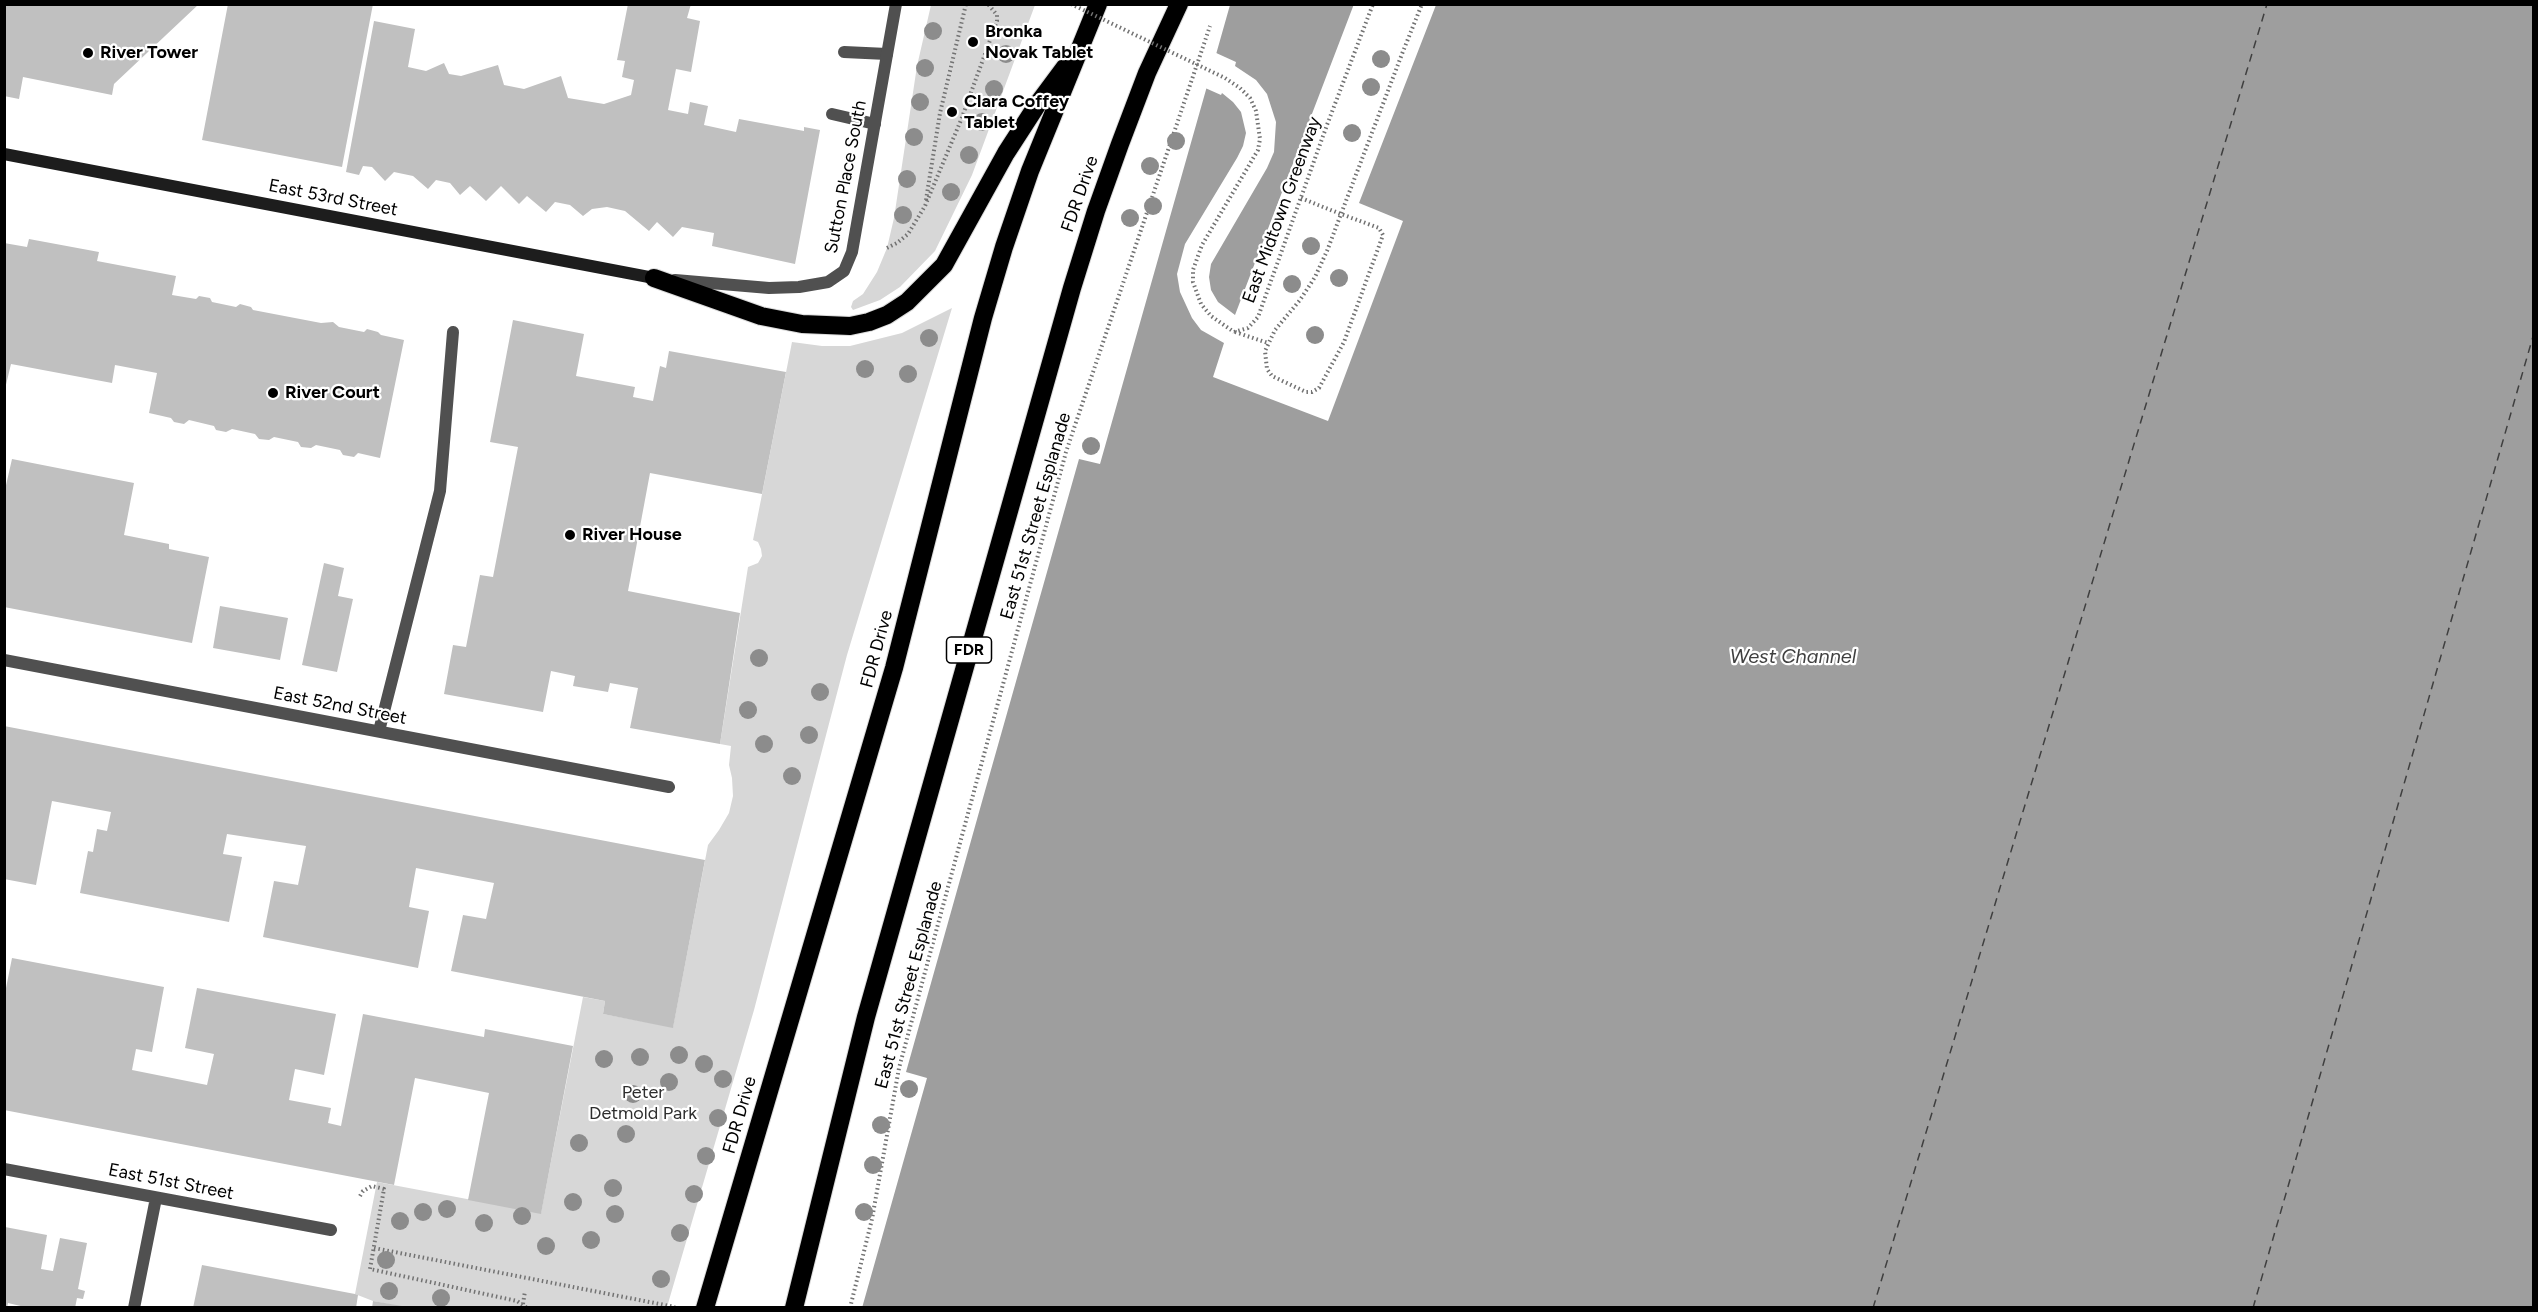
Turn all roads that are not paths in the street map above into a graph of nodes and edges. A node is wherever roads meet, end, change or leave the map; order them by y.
1 (896, 4) edge
2 (1098, 4) edge
3 (1179, 4) edge
4 (1079, 49) junction
5 (843, 52) dead end
6 (887, 54) junction
7 (832, 114) dead end
8 (875, 124) junction
9 (4, 154) edge
10 (654, 278) junction
11 (453, 332) dead end
12 (4, 660) edge
13 (379, 731) junction
14 (669, 787) dead end
15 (4, 1169) edge
16 (156, 1198) junction
17 (331, 1230) dead end
18 (134, 1308) edge
19 (705, 1308) edge
20 (794, 1308) edge

1 - 6 street, Sutton Place South
2 - 4 highway, FDR Drive
3 - 20 highway, FDR Drive / FDR
4 - 10 highway
4 - 19 highway, FDR Drive
5 - 6 street
6 - 8 street, Sutton Place South
7 - 8 street
8 - 10 street, Sutton Place South
9 - 10 main road, East 53rd Street
11 - 13 street
12 - 13 street, East 52nd Street
13 - 14 street, East 52nd Street
15 - 16 street, East 51st Street
16 - 17 street, East 51st Street
16 - 18 street

